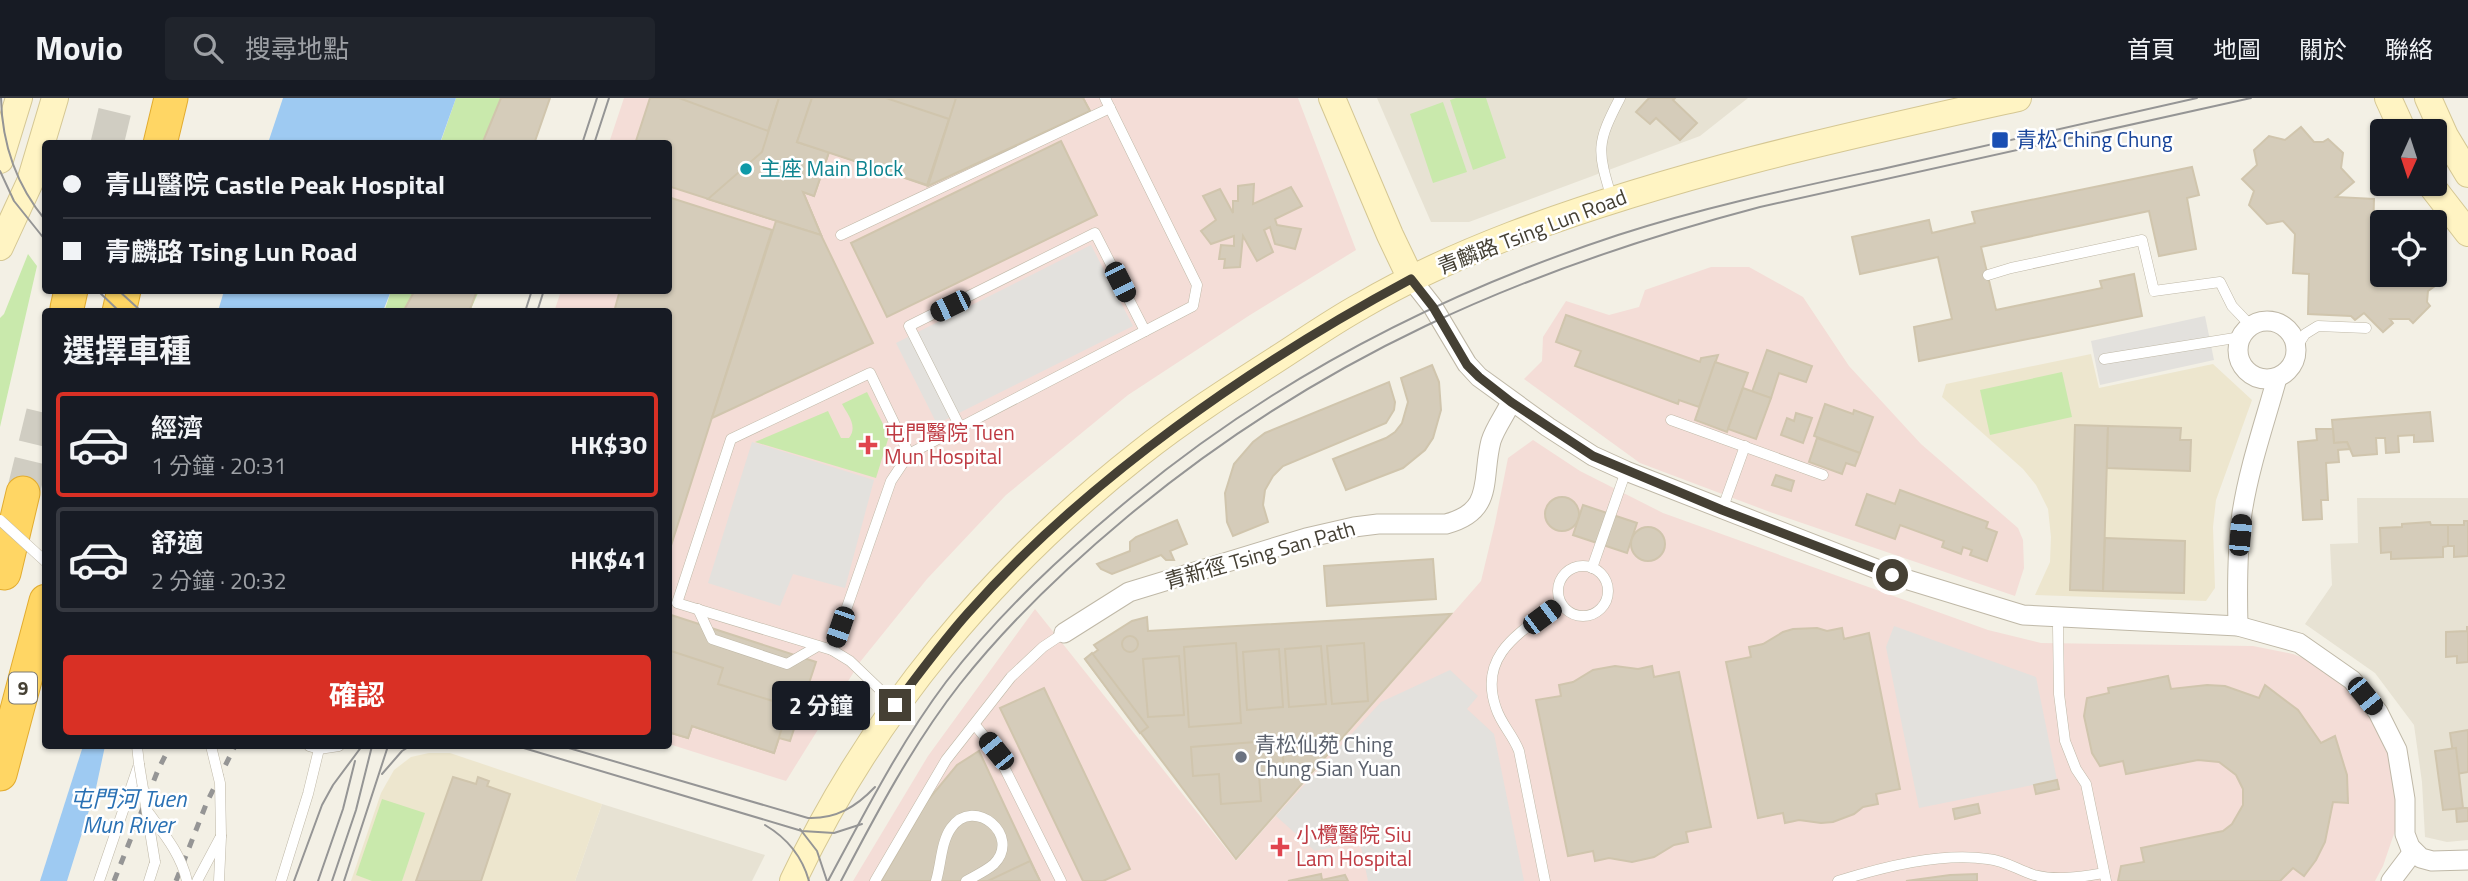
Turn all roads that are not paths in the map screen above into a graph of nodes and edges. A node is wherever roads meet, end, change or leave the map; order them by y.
1 (19, 98) edge
2 (55, 98) edge
3 (171, 98) edge
4 (1332, 98) edge
5 (1620, 98) edge
6 (2018, 98) edge
7 (2388, 98) edge
8 (2428, 98) edge
9 (1108, 103) edge
10 (2398, 119) edge
11 (42, 140) edge
12 (161, 140) edge
13 (42, 142) edge
14 (0, 160) edge
15 (2468, 174) edge
16 (2439, 196) edge
17 (1613, 200) junction
18 (2468, 233) edge
19 (841, 235) dead end
20 (0, 247) edge
21 (1988, 275) dead end
22 (1411, 279) junction
23 (2366, 328) dead end
24 (1145, 331) junction
25 (2246, 331) junction
26 (2296, 348) junction
27 (2104, 359) dead end
28 (2277, 378) junction
29 (1511, 402) junction
30 (1671, 420) dead end
31 (960, 427) junction
32 (1745, 446) junction
33 (909, 454) junction
34 (1626, 471) junction
35 (1823, 475) dead end
36 (23, 493) tunnel mouth
37 (1722, 510) junction
38 (0, 520) edge
39 (42, 558) edge
40 (1592, 568) junction
41 (4, 573) dead end
42 (1560, 603) junction
43 (698, 609) junction
44 (42, 616) edge
45 (2238, 626) junction
46 (2059, 627) dead end
47 (1064, 633) joint
48 (818, 646) junction
49 (832, 650) junction
50 (895, 705) junction
51 (975, 725) junction
52 (137, 749) edge
53 (212, 749) edge
54 (314, 749) edge
55 (139, 764) junction
56 (0, 774) edge
57 (147, 810) junction
58 (221, 836) junction
59 (2413, 852) junction
60 (2468, 860) edge
61 (155, 862) junction
62 (2105, 877) edge
63 (99, 881) edge
64 (149, 881) edge
65 (158, 881) edge
66 (187, 881) edge
67 (197, 881) edge
68 (219, 881) edge
69 (281, 881) edge
70 (793, 881) edge
71 (875, 881) edge
72 (936, 881) edge
73 (965, 881) edge
74 (1061, 881) edge
75 (1545, 881) edge
76 (1838, 881) edge
77 (2391, 881) edge

1 - 14 street
2 - 11 street
3 - 12 highway
4 - 22 street
5 - 17 lane
6 - 17 street, 青麟路 Tsing Lun Road
7 - 10 street
8 - 15 street
9 - 19 lane
9 - 24 lane
13 - 20 street
16 - 18 street
17 - 22 street, 青麟路 Tsing Lun Road
21 - 25 lane
22 - 29 street
22 - 50 street, 青麟路 Tsing Lun Road
23 - 26 lane
24 - 31 lane
24 - 31 lane
25 - 26 street
25 - 27 lane
25 - 28 street
26 - 28 street
28 - 45 street
29 - 34 street
29 - 47 street, 青新徑 Tsing San Path
30 - 32 lane
31 - 33 lane
32 - 35 lane
32 - 37 lane
33 - 43 lane
33 - 49 lane
34 - 37 street
34 - 40 lane
36 - 41 highway
37 - 45 street
38 - 39 lane, bridge
40 - 42 lane
40 - 42 lane
42 - 75 lane
43 - 48 lane
43 - 48 lane
44 - 56 highway, 9
45 - 59 street
46 - 62 lane
47 - 51 lane
48 - 49 lane
49 - 50 lane
50 - 70 street, 青麟路 Tsing Lun Road
51 - 71 lane
51 - 74 lane
52 - 55 lane
53 - 58 lane, bridge
54 - 69 lane
55 - 57 lane, bridge
55 - 63 lane
57 - 61 lane, bridge
57 - 66 lane, bridge
58 - 67 lane
58 - 68 lane
59 - 60 street
59 - 77 street
61 - 64 lane
61 - 65 lane
62 - 76 lane
72 - 73 lane

